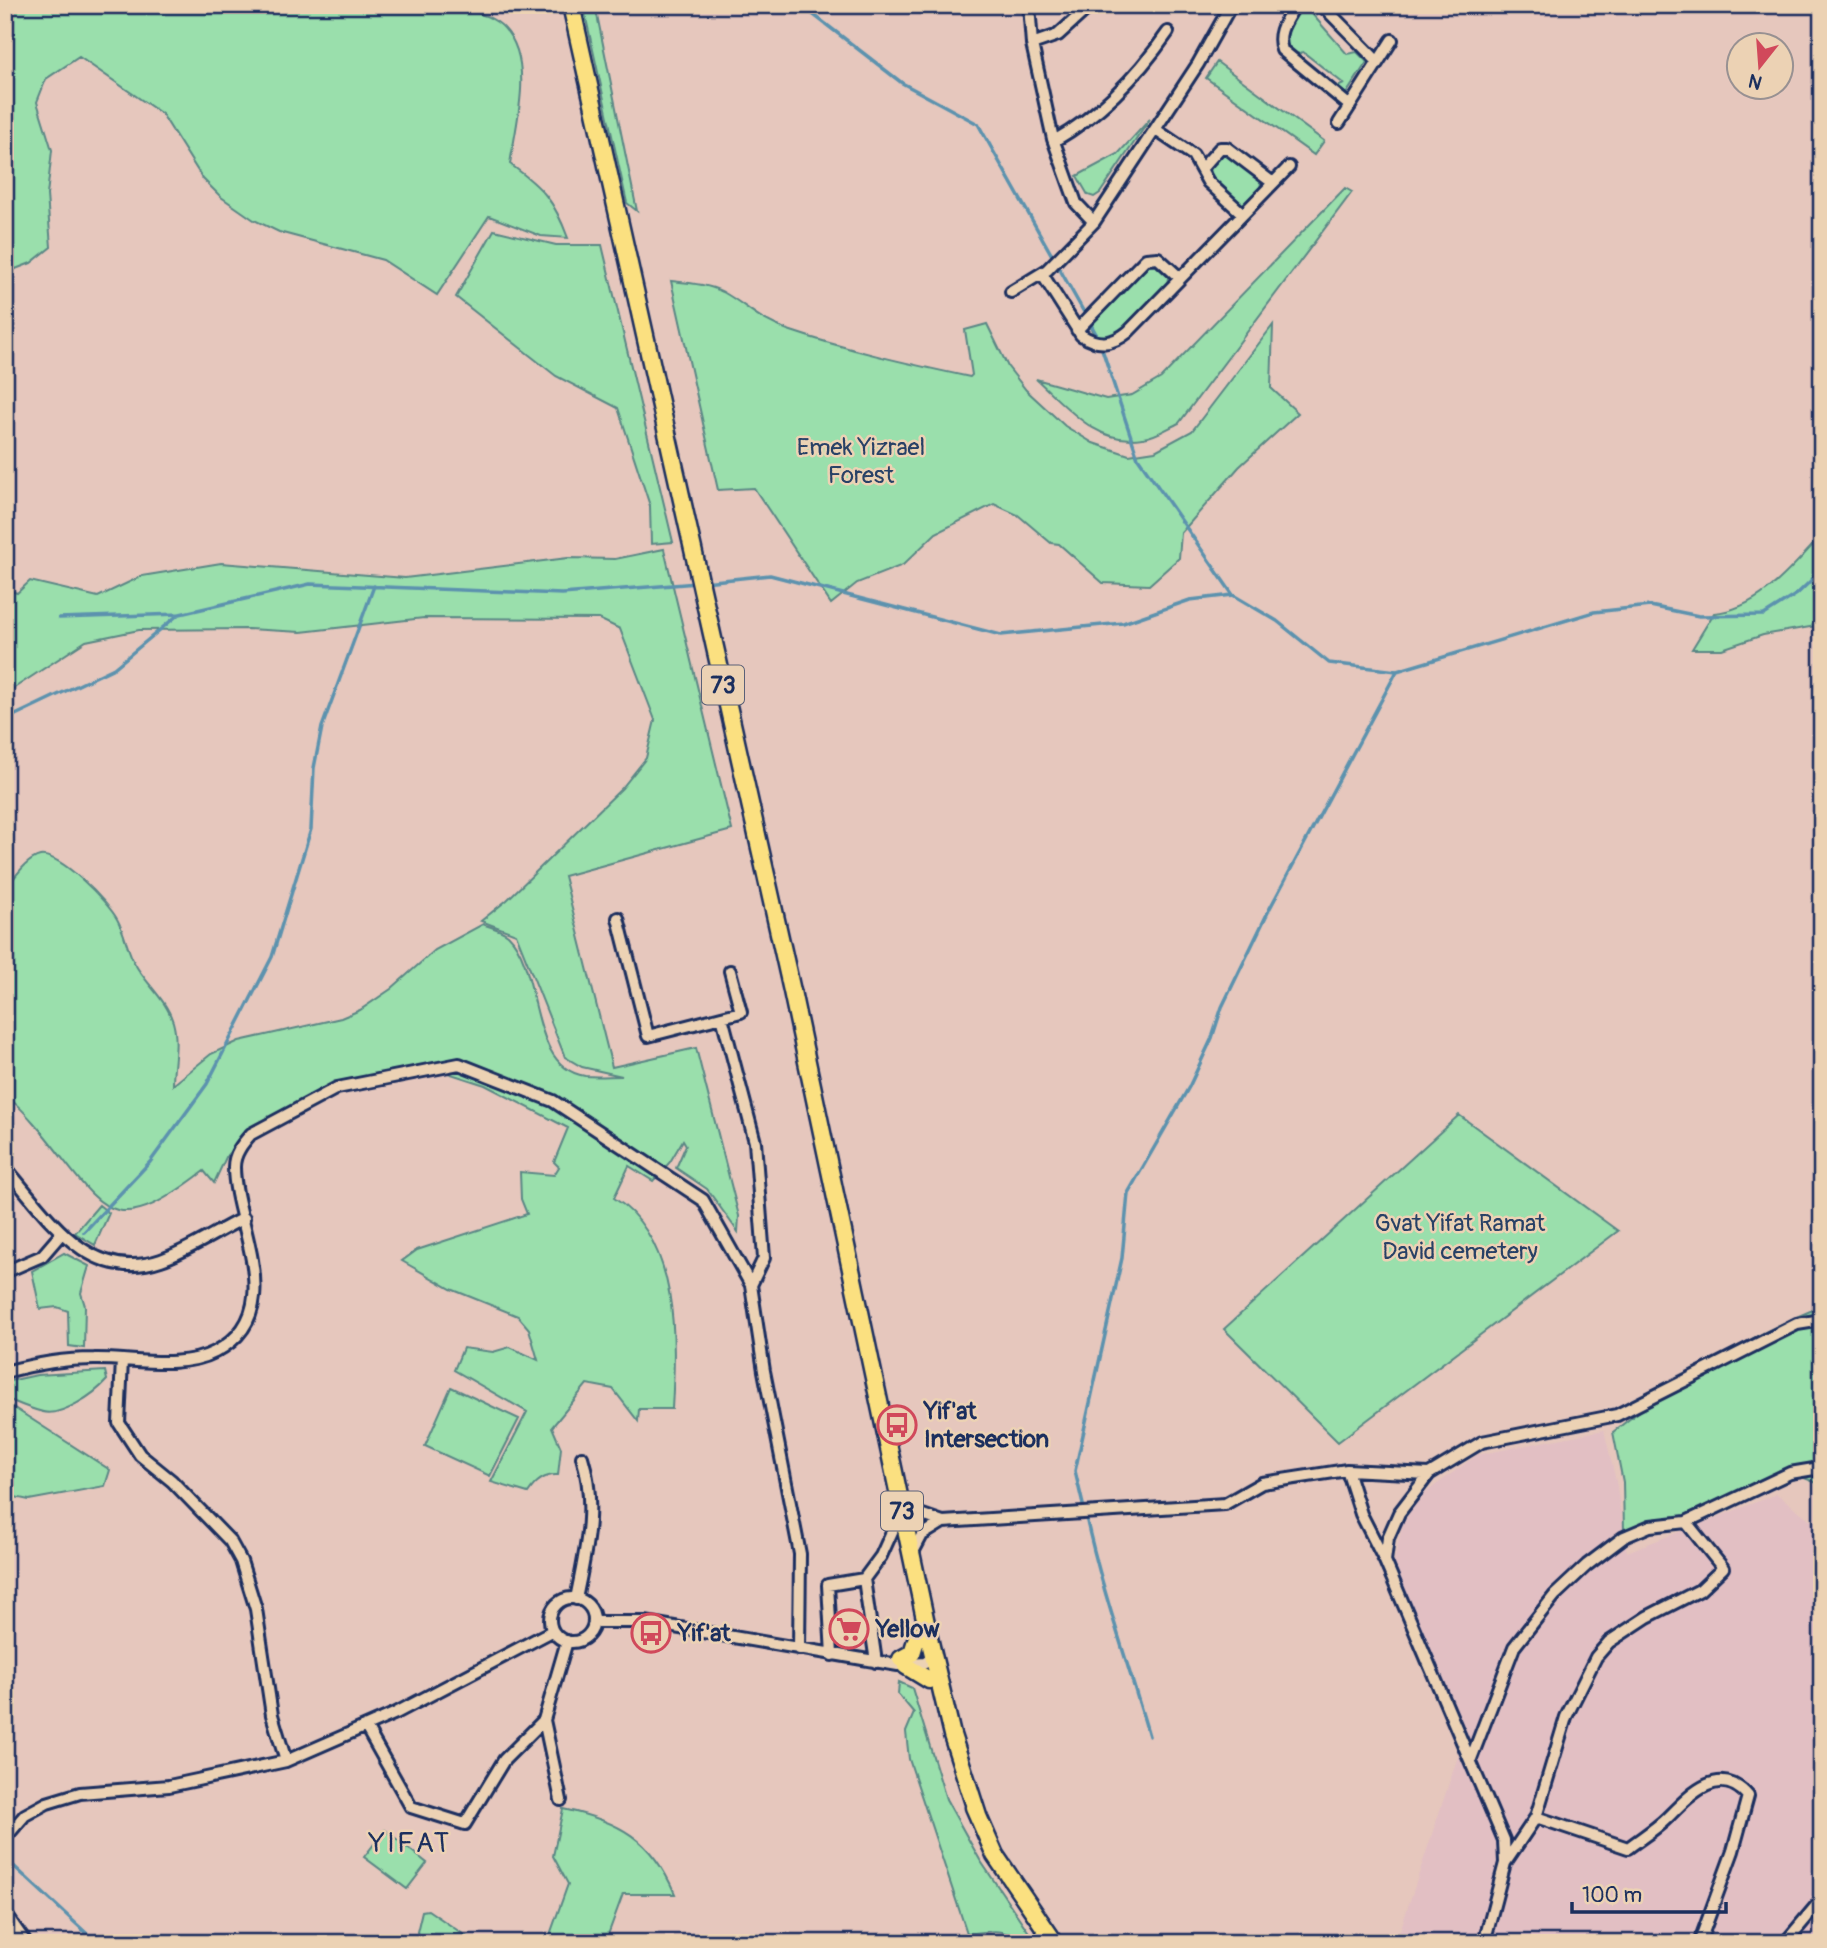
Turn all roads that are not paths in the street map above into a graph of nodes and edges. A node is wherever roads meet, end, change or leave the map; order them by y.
1 (571, 5) edge
2 (1029, 5) edge
3 (1091, 5) edge
4 (1231, 5) edge
5 (1295, 5) edge
6 (1322, 5) edge
7 (1168, 32) dead end
8 (1392, 40) dead end
9 (1032, 44) junction
10 (1378, 62) junction
11 (1350, 106) junction
12 (1339, 123) dead end
13 (1156, 130) junction
14 (1054, 141) junction
15 (1289, 167) dead end
16 (1202, 168) junction
17 (1273, 183) junction
18 (1243, 214) junction
19 (1094, 222) junction
20 (1042, 274) junction
21 (1181, 278) junction
22 (1011, 292) dead end
23 (1077, 330) junction
24 (618, 918) dead end
25 (730, 971) dead end
26 (722, 1017) junction
27 (5, 1167) edge
28 (244, 1218) junction
29 (61, 1234) junction
30 (5, 1272) edge
31 (751, 1285) junction
32 (1822, 1320) edge
33 (122, 1360) junction
34 (869, 1365) junction
35 (5, 1372) edge
36 (582, 1457) dead end
37 (1347, 1470) junction
38 (1822, 1473) edge
39 (1429, 1474) junction
40 (899, 1500) junction
41 (943, 1522) junction
42 (1686, 1522) junction
43 (895, 1525) junction
44 (912, 1557) junction
45 (1385, 1561) junction
46 (864, 1579) junction
47 (576, 1599) junction
48 (594, 1622) junction
49 (552, 1631) junction
50 (918, 1634) junction
51 (566, 1642) junction
52 (799, 1649) junction
53 (832, 1655) junction
54 (927, 1659) junction
55 (876, 1662) junction
56 (904, 1662) junction
57 (929, 1680) junction
58 (544, 1720) junction
59 (366, 1727) junction
60 (1471, 1759) junction
61 (286, 1761) junction
62 (561, 1800) dead end
63 (978, 1816) junction
64 (1536, 1817) junction
65 (5, 1838) edge
66 (1505, 1863) junction
67 (1822, 1899) edge
68 (5, 1913) edge
69 (26, 1943) edge
70 (1055, 1943) edge
71 (1484, 1943) edge
72 (1705, 1943) edge
73 (1785, 1943) edge

1 - 34 highway, 73
2 - 9 street
3 - 9 street
4 - 13 street
5 - 11 street
6 - 10 street
7 - 14 street
8 - 10 street
9 - 14 street
10 - 11 street
11 - 12 street
13 - 16 street
13 - 19 street
14 - 19 street
15 - 17 street
16 - 17 street
16 - 18 street
17 - 18 street
18 - 21 street
19 - 20 street
20 - 22 street
20 - 23 street
21 - 23 street
21 - 23 street
24 - 26 street
25 - 26 street
26 - 31 street
27 - 29 street
28 - 29 street
28 - 31 street
28 - 33 street
29 - 30 street
31 - 52 street
32 - 39 street
33 - 35 street
33 - 61 street
34 - 40 highway, 73
34 - 43 highway, 73
36 - 47 street
37 - 39 street
37 - 41 street
37 - 45 street
38 - 42 street
39 - 45 street
40 - 41 street
40 - 44 highway, 73
41 - 44 street
42 - 60 street
42 - 64 street
43 - 46 street
43 - 50 highway, 73
44 - 54 highway, 73
45 - 60 street
46 - 53 street
46 - 55 street
47 - 48 street
47 - 49 street
48 - 51 street
48 - 52 street
49 - 51 street
49 - 59 street
50 - 54 highway, 73
50 - 56 highway
51 - 58 street
52 - 53 street
53 - 55 street
54 - 56 street
54 - 57 highway, 73
54 - 63 highway, 73
55 - 56 street
56 - 57 highway
57 - 63 highway, 73
58 - 59 street
58 - 62 street
59 - 61 street
60 - 66 street
61 - 65 street
63 - 70 highway, 73
64 - 66 street
64 - 72 street
66 - 71 street
67 - 73 street
68 - 69 street

